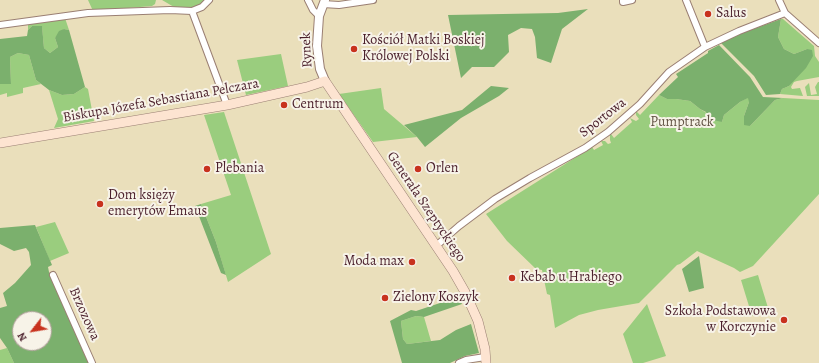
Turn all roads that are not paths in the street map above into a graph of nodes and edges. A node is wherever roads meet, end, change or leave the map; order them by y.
1 (209, 0) edge
2 (308, 0) edge
3 (373, 0) edge
4 (623, 0) edge
5 (632, 0) edge
6 (686, 0) edge
7 (779, 0) edge
8 (324, 2) edge
9 (192, 11) junction
10 (785, 13) junction
11 (319, 16) junction
12 (0, 25) edge
13 (819, 43) edge
14 (705, 48) junction
15 (325, 81) junction
16 (227, 105) junction
17 (0, 143) edge
18 (436, 246) junction
19 (53, 275) dead end
20 (486, 360) edge
21 (92, 363) edge
22 (459, 363) edge

1 - 9 street
2 - 11 street, Rynek
3 - 8 street, Rynek
4 - 5 street
6 - 14 street
7 - 10 street
8 - 11 street, Rynek
9 - 12 street
9 - 16 street
10 - 13 street
10 - 14 street, Sportowa
11 - 15 street, Rynek
14 - 18 street, Sportowa
15 - 16 main road, Biskupa Józefa Sebastiana Pelczara
15 - 18 main road, Generała Szeptyckiego
16 - 17 main road, Biskupa Józefa Sebastiana Pelczara
18 - 20 main road, Generała Szeptyckiego
19 - 21 street, Brzozowa
20 - 22 street, Generała Szeptyckiego

